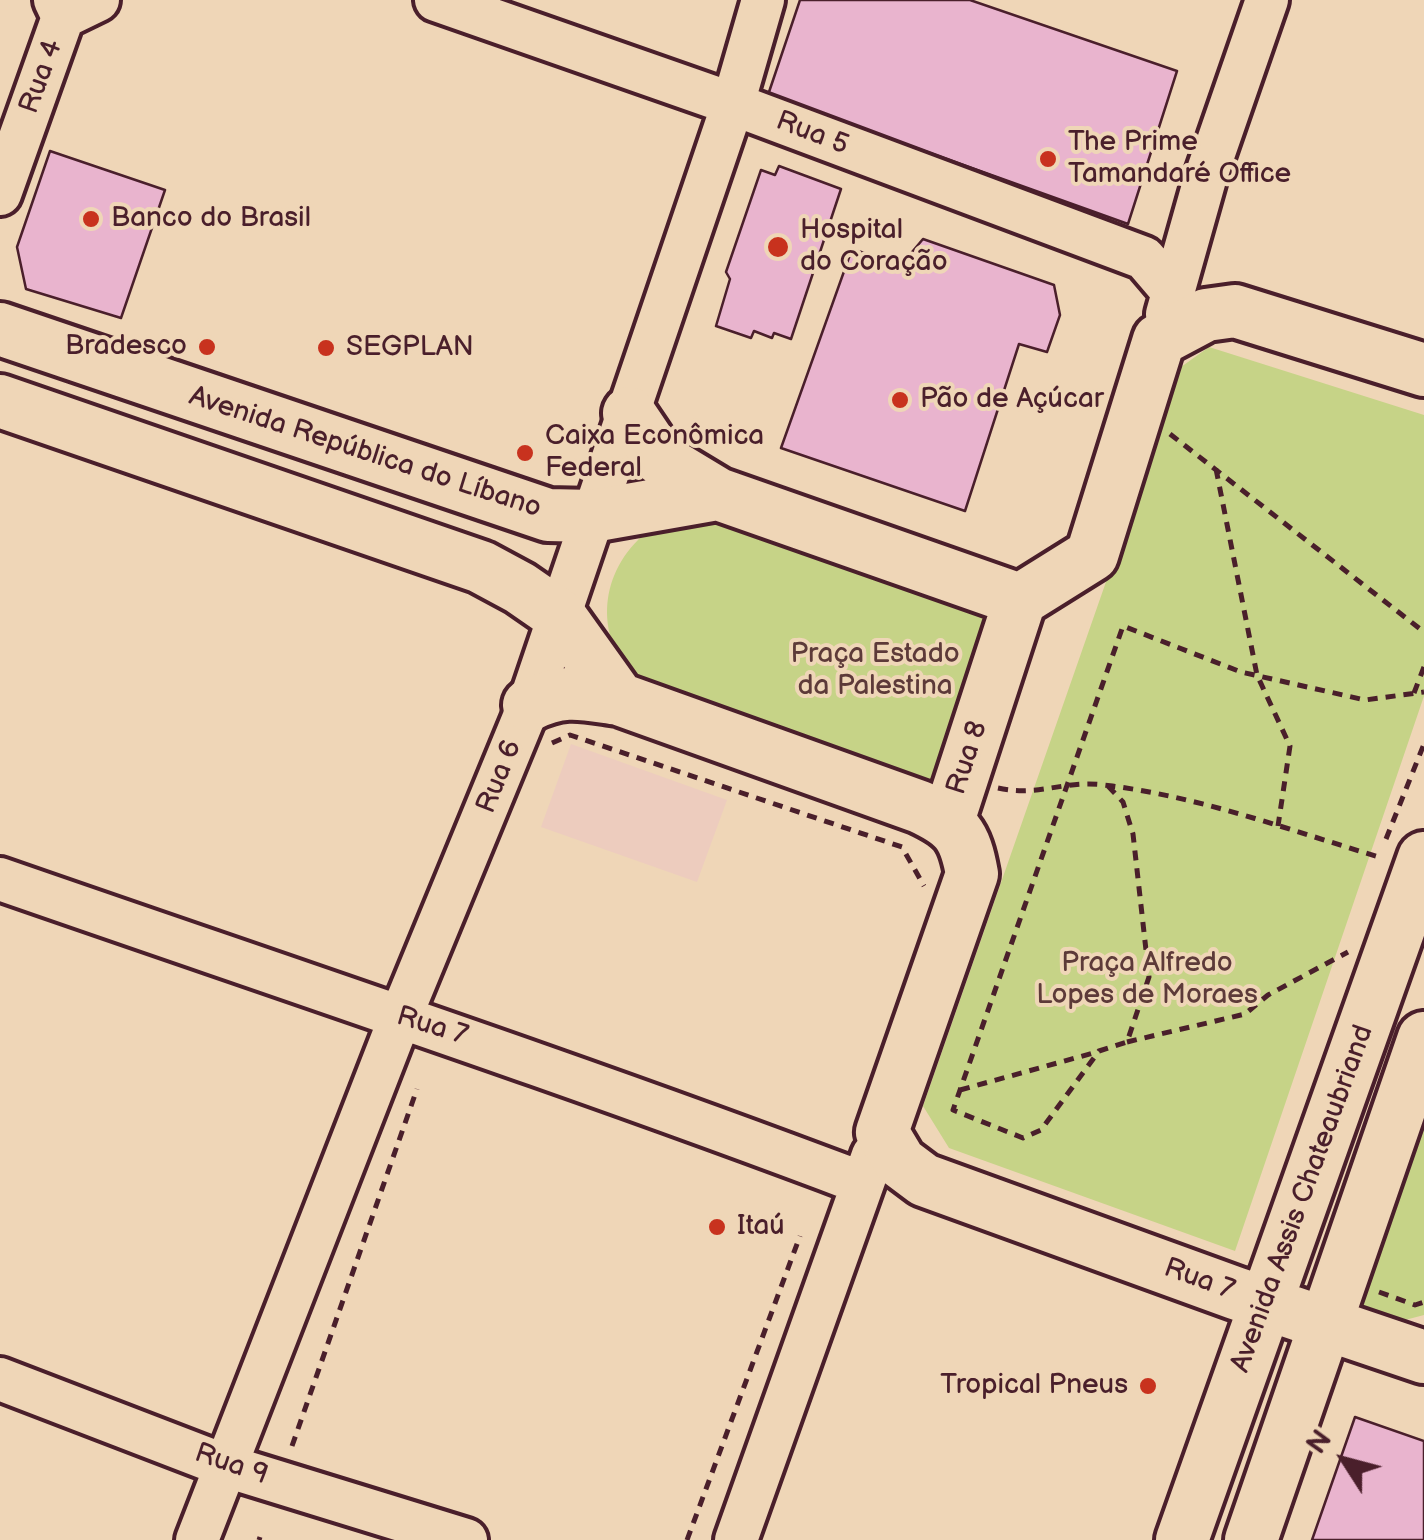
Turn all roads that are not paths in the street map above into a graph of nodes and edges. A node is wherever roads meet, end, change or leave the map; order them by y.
1 (436, 0) edge
2 (763, 0) edge
3 (1267, 0) edge
4 (72, 6) edge
5 (733, 104) junction
6 (0, 194) edge
7 (1166, 316) junction
8 (0, 329) edge
9 (1424, 370) edge
10 (0, 401) edge
11 (629, 413) junction
12 (718, 494) junction
13 (593, 516) junction
14 (1020, 600) junction
15 (559, 615) junction
16 (619, 700) junction
17 (532, 728) junction
18 (953, 800) junction
19 (1402, 857) edge
20 (0, 878) edge
21 (400, 1018) junction
22 (1424, 1038) edge
23 (882, 1132) junction
24 (862, 1183) junction
25 (1267, 1304) junction
26 (1324, 1324) junction
27 (1424, 1357) edge
28 (0, 1378) edge
29 (226, 1466) junction
30 (197, 1540) edge
31 (466, 1540) edge
32 (736, 1540) edge
33 (1182, 1540) edge
34 (1251, 1540) edge

1 - 5 street, Rua 5
2 - 5 street, Rua 6
3 - 7 street
4 - 6 street, Rua 4
5 - 7 street, Rua 5
5 - 11 street, Rua 6
7 - 9 main road
7 - 14 main road
8 - 13 main road, Avenida República do Líbano
10 - 15 main road
11 - 12 main road
11 - 13 street, Rua 6
12 - 13 main road, Avenida República do Líbano
12 - 14 main road, Avenida República do Líbano
13 - 15 street, Rua 6
14 - 18 main road, Rua 8
15 - 16 main road
15 - 17 street, Rua 6
16 - 17 main road
16 - 18 main road
17 - 21 street, Rua 6
18 - 23 main road, Rua 8
19 - 25 main road, Avenida Assis Chateaubriand
20 - 21 street, Rua 7
21 - 24 street, Rua 7
21 - 29 street, Rua 6
22 - 26 main road
23 - 24 street, Rua 8
23 - 25 main road, Rua 7
24 - 32 street, Rua 8
25 - 26 main road, Rua 7
25 - 33 main road, Avenida Assis Chateaubriand
26 - 27 main road, Rua 7
26 - 34 main road
28 - 29 street, Rua 9
29 - 30 street, Rua 6
29 - 31 street, Rua 9

